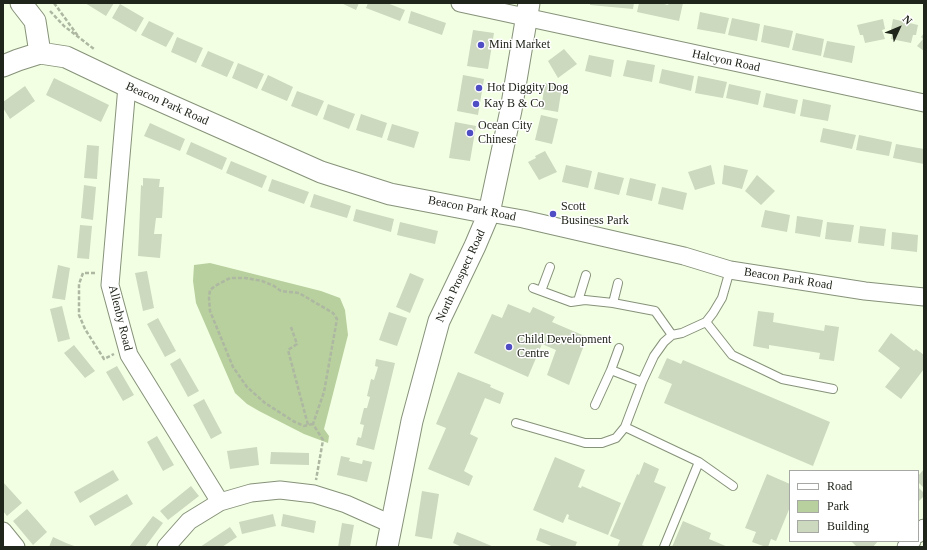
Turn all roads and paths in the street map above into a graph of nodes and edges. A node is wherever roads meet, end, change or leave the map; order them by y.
1 (21, 3) edge
2 (54, 3) edge
3 (460, 3) edge
4 (48, 9) dead end
5 (528, 11) edge
6 (81, 40) junction
7 (40, 53) junction
8 (3, 66) edge
9 (94, 70) junction
10 (127, 86) junction
11 (924, 103) edge
12 (489, 213) junction
13 (550, 266) dead end
14 (730, 270) junction
15 (83, 273) dead end
16 (586, 275) dead end
17 (618, 283) dead end
18 (924, 297) edge
19 (578, 301) junction
20 (613, 303) junction
21 (706, 322) junction
22 (290, 327) dead end
23 (672, 335) junction
24 (619, 348) dead end
25 (114, 354) dead end
26 (611, 370) junction
27 (642, 382) junction
28 (833, 389) dead end
29 (595, 405) dead end
30 (516, 423) dead end
31 (313, 424) junction
32 (308, 425) junction
33 (625, 427) junction
34 (699, 462) junction
35 (733, 486) dead end
36 (314, 494) junction
37 (220, 502) junction
38 (391, 524) junction
39 (3, 531) edge
40 (16, 547) edge
41 (166, 547) edge
42 (387, 547) edge
43 (664, 547) edge

1 - 7 street
2 - 6 path
3 - 5 street, Halcyon Road
4 - 6 path
5 - 11 street, Halcyon Road
5 - 12 street, North Prospect Road
6 - 9 path
7 - 8 street, Beacon Park Road
7 - 9 street, Beacon Park Road
9 - 10 street, Beacon Park Road
10 - 12 street, Beacon Park Road
10 - 37 street, Allenby Road
12 - 14 street, Beacon Park Road
12 - 38 street, North Prospect Road
13 - 19 lane
14 - 18 street, Beacon Park Road
14 - 21 lane
15 - 25 path
16 - 19 lane
17 - 20 lane
19 - 20 lane
20 - 23 lane
21 - 23 lane
21 - 28 lane
22 - 32 path
23 - 27 lane
24 - 26 lane
26 - 27 lane
26 - 29 lane
27 - 33 lane
30 - 33 lane
31 - 32 path
31 - 32 path
31 - 36 path
33 - 34 lane
34 - 35 lane
34 - 43 lane
36 - 37 street
36 - 38 street
37 - 41 street
38 - 42 street, North Prospect Road
39 - 40 street

